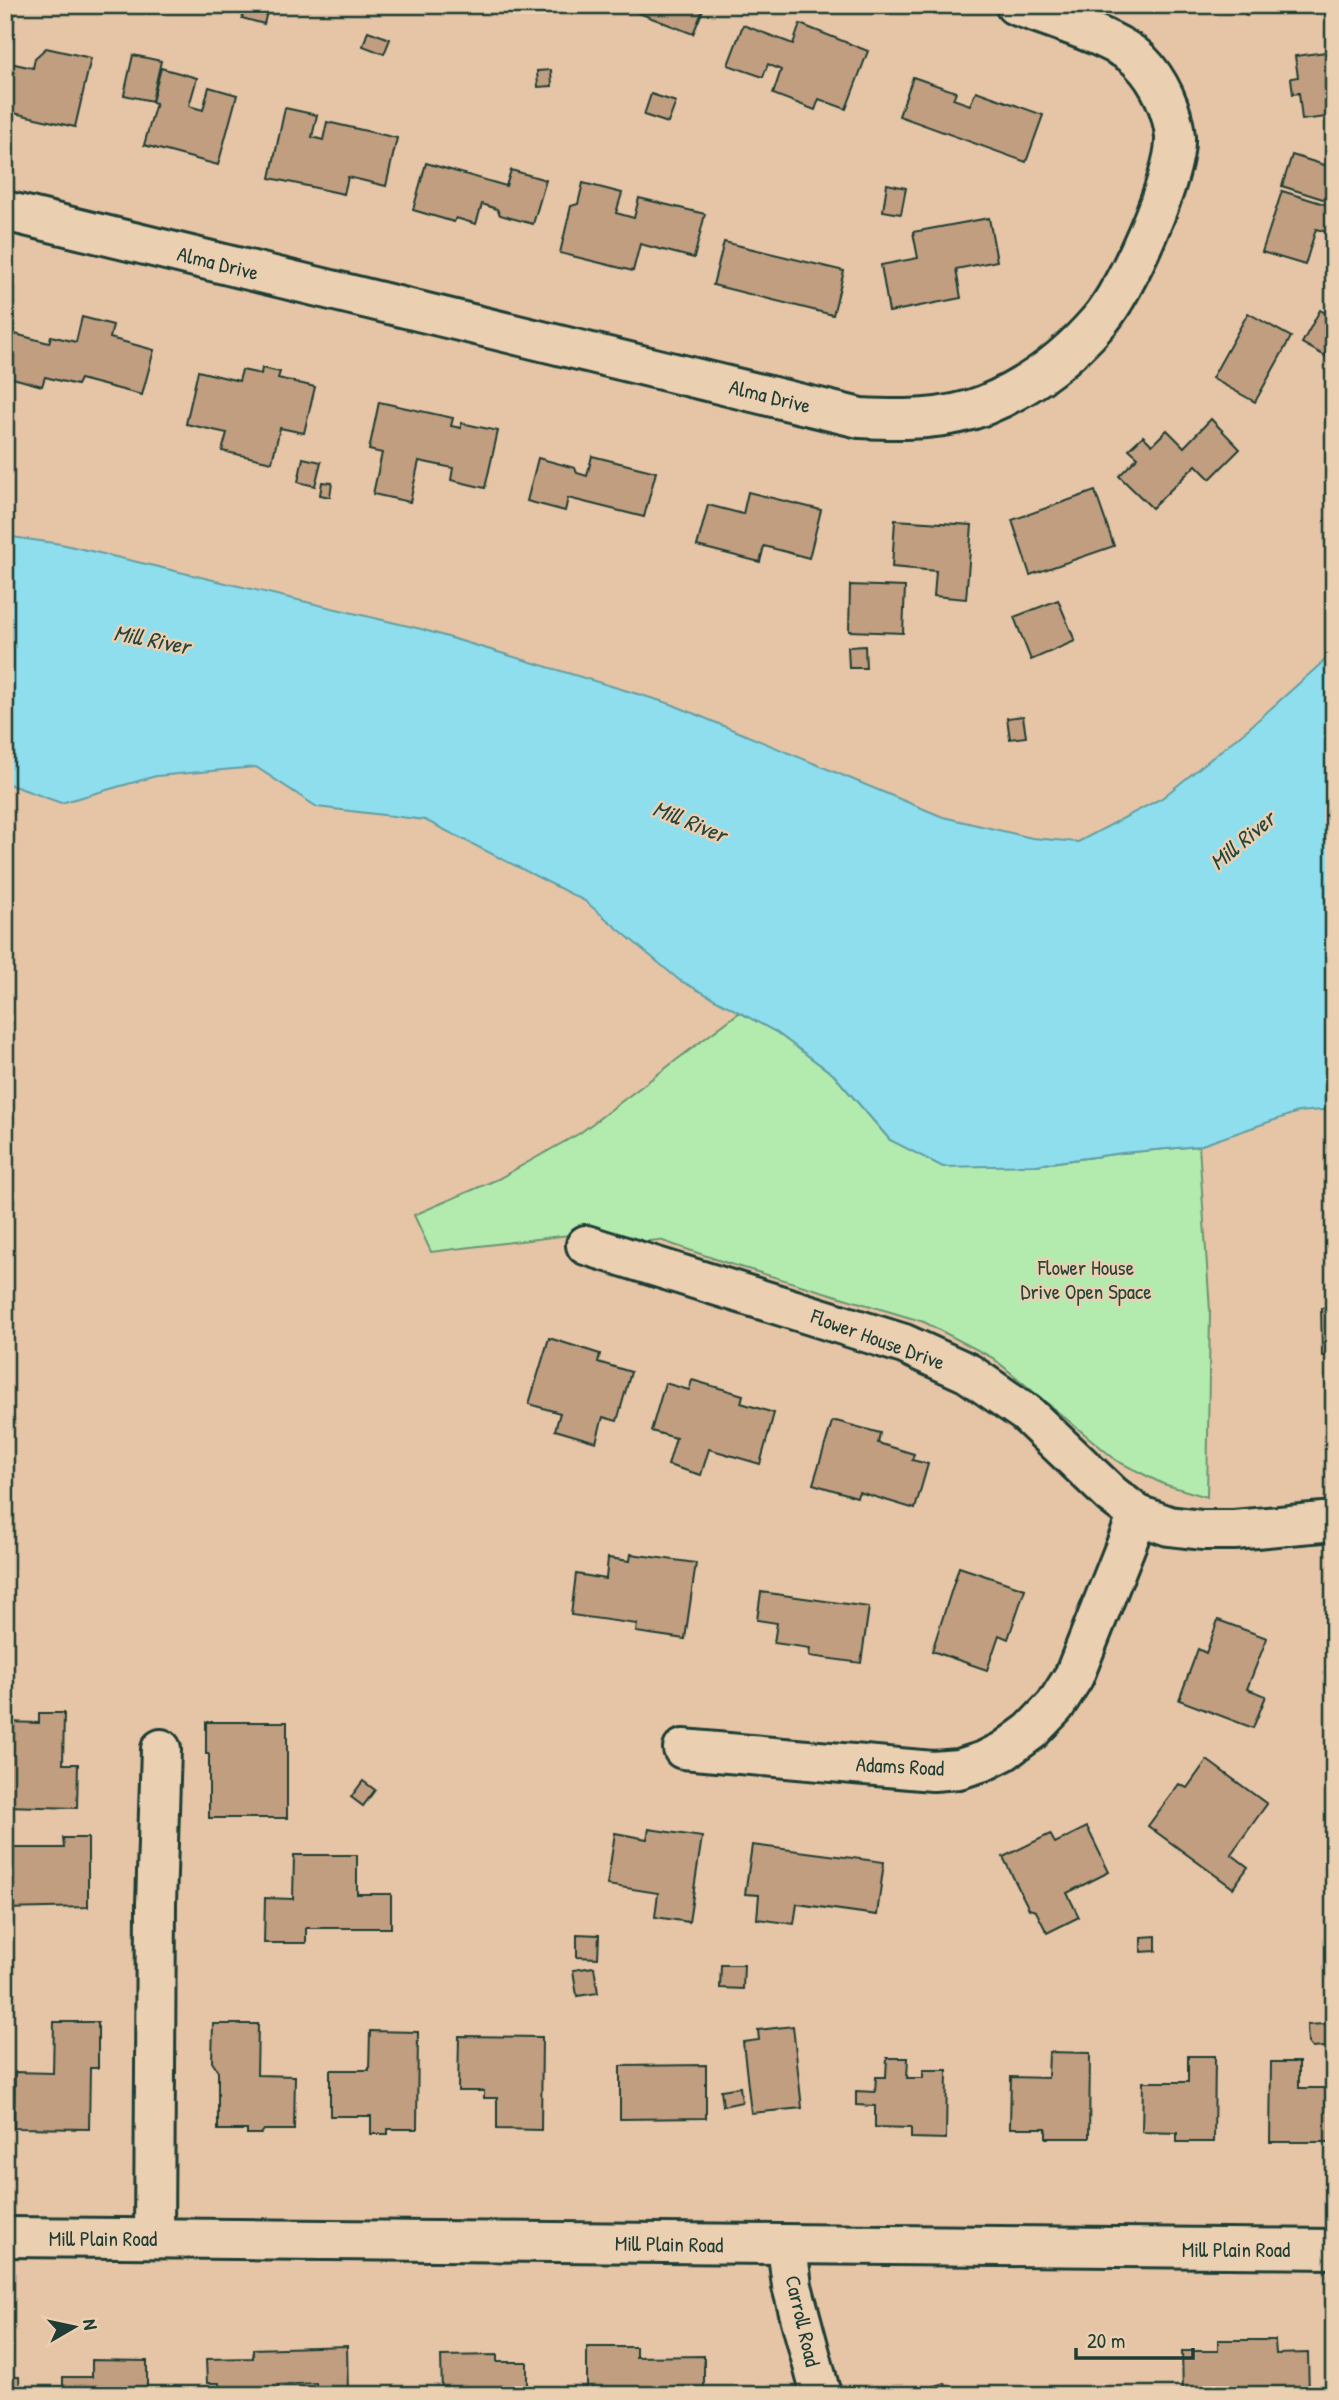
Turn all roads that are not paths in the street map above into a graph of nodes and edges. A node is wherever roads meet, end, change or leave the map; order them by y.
1 (1015, 5) edge
2 (5, 211) edge
3 (586, 1245) dead end
4 (1138, 1515) junction
5 (1334, 1521) edge
6 (161, 1749) dead end
7 (683, 1749) dead end
8 (5, 2237) edge
9 (154, 2238) junction
10 (788, 2246) junction
11 (1334, 2249) edge
12 (821, 2395) edge

1 - 2 street, Alma Drive
3 - 4 street, Flower House Drive
4 - 5 street, Flower House Drive
4 - 7 street, Adams Road
6 - 9 street
8 - 9 street, Mill Plain Road
9 - 10 street, Mill Plain Road
10 - 11 street, Mill Plain Road
10 - 12 street, Carroll Road

